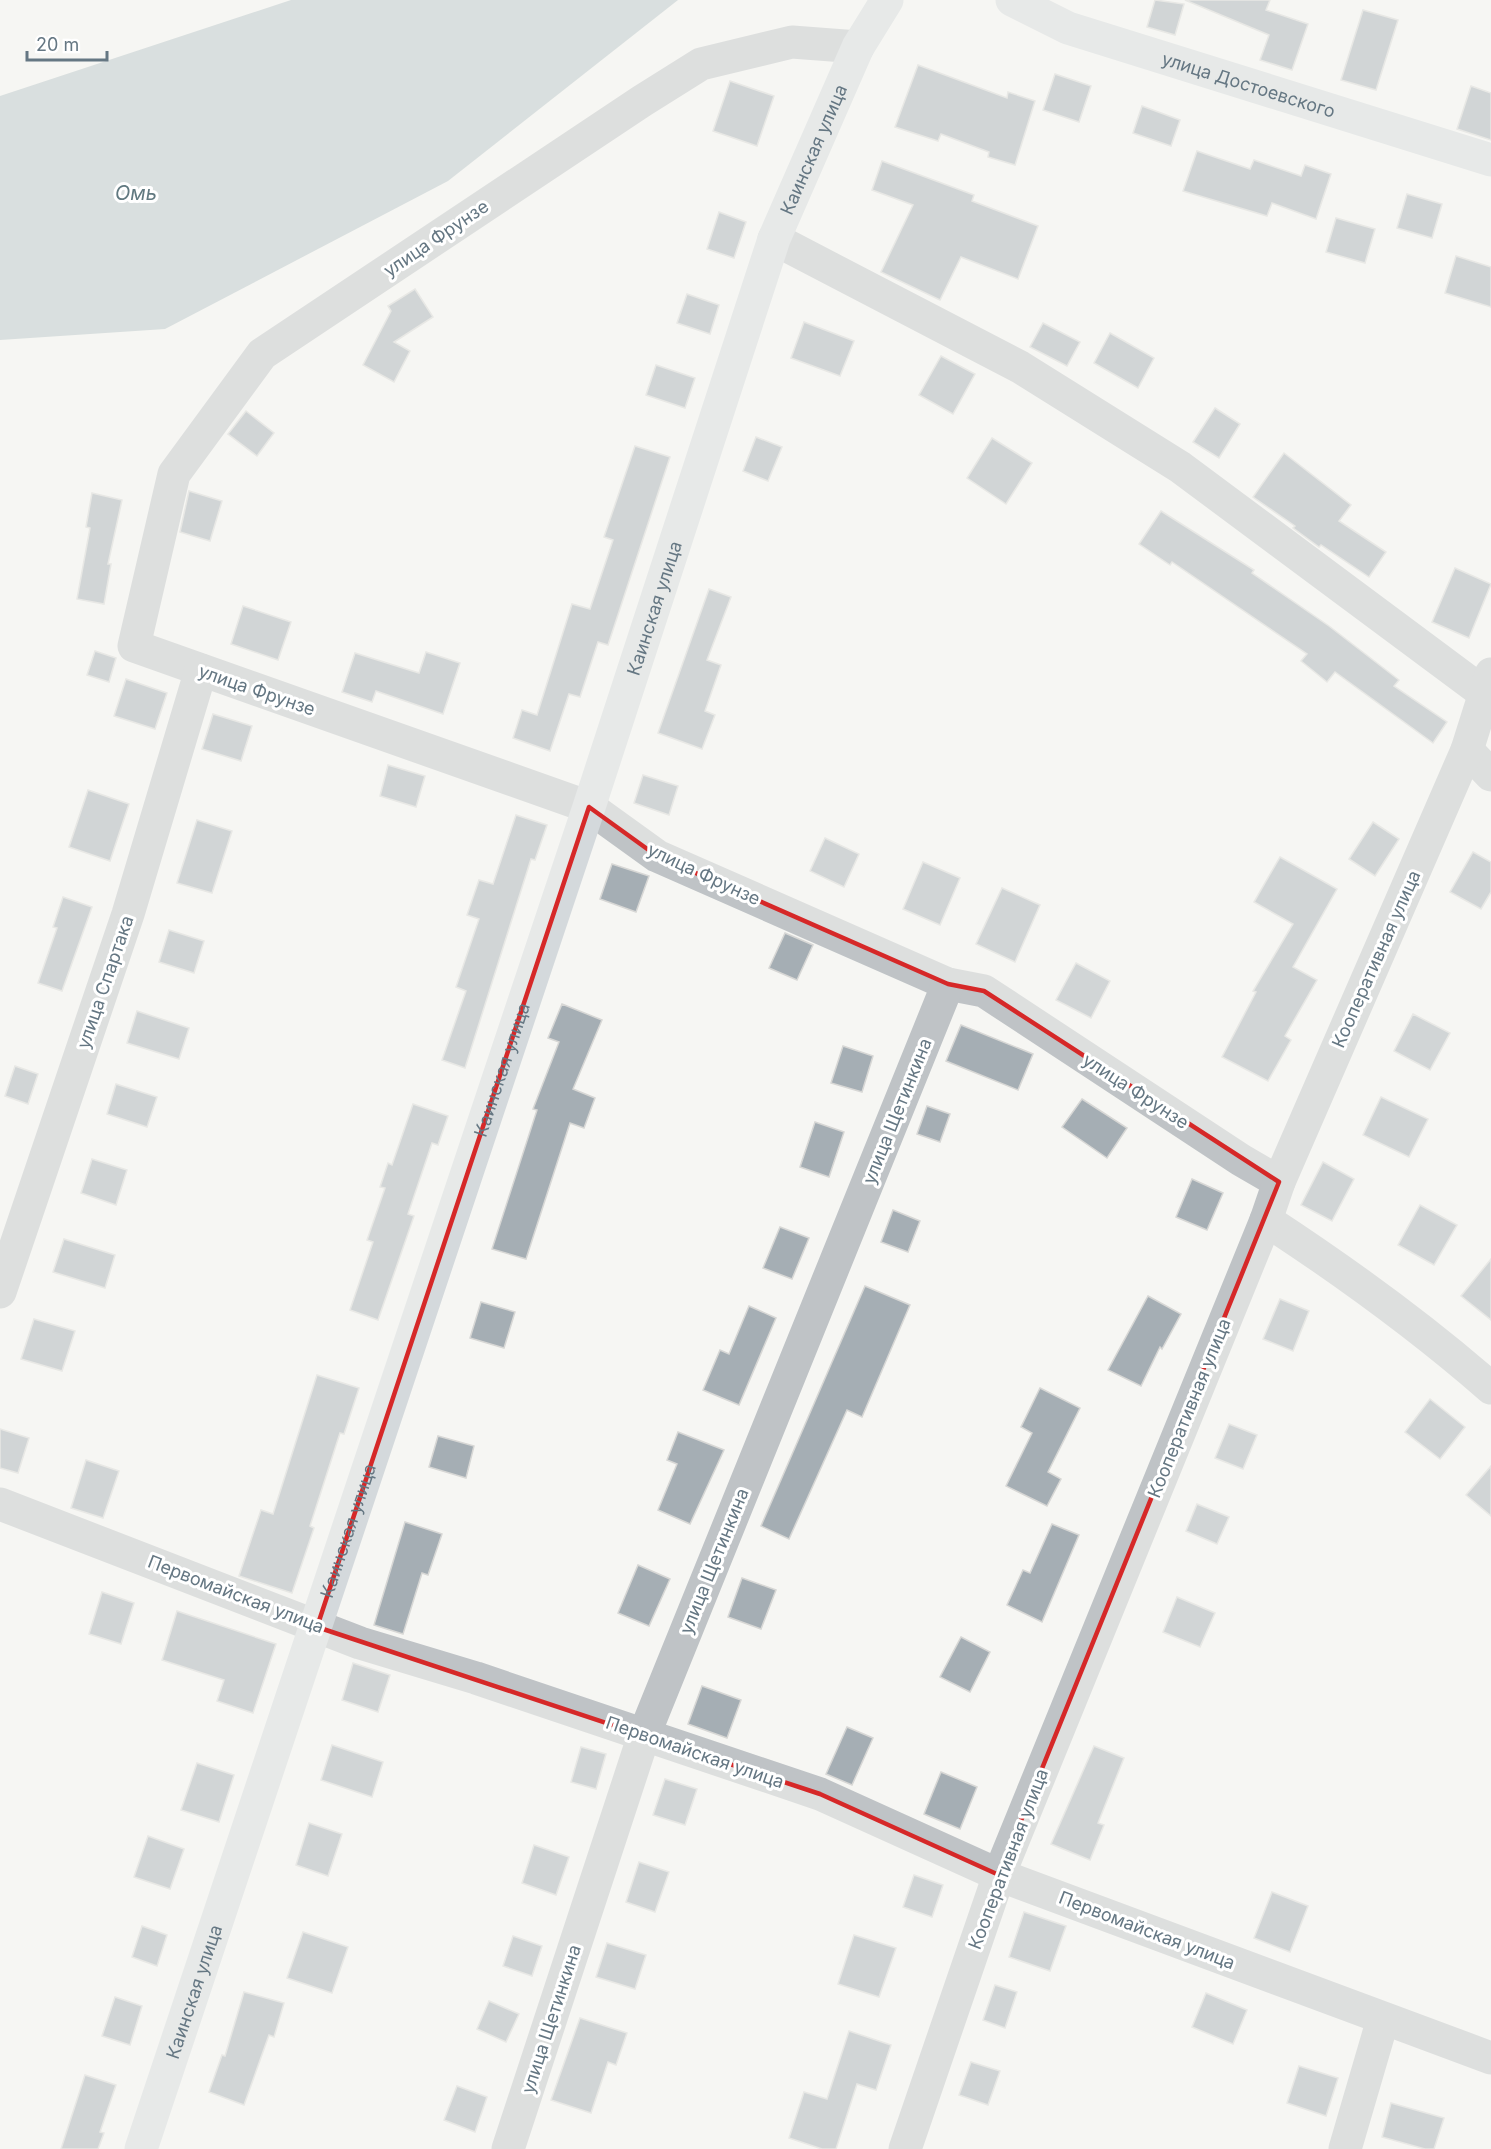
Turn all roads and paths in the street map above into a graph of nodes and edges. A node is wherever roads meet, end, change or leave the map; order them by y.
1 (887, 0) edge
2 (1012, 0) edge
3 (858, 46) junction
4 (1491, 160) edge
5 (774, 239) junction
6 (201, 670) junction
7 (1487, 683) edge
8 (1467, 750) junction
9 (1491, 775) edge
10 (589, 807) junction
11 (948, 984) junction
12 (1279, 1182) junction
13 (1266, 1220) junction
14 (0, 1292) edge
15 (1491, 1388) edge
16 (0, 1504) edge
17 (317, 1627) junction
18 (644, 1735) junction
19 (999, 1875) junction
20 (1383, 2019) junction
21 (1491, 2058) edge
22 (141, 2149) edge
23 (508, 2149) edge
24 (905, 2149) edge
25 (1345, 2149) edge

1 - 3 main road, Каинская улица
2 - 4 main road, улица Достоевского
3 - 5 main road, Каинская улица
3 - 6 street, улица Фрунзе
5 - 7 street
5 - 10 main road, Каинская улица
6 - 10 street, улица Фрунзе
6 - 14 street, улица Спартака
7 - 8 street, Кооперативная улица
8 - 9 street
8 - 12 street, Кооперативная улица
10 - 11 street, улица Фрунзе
10 - 17 main road, Каинская улица
11 - 12 street, улица Фрунзе
11 - 18 street, улица Щетинкина
12 - 13 street, Кооперативная улица
13 - 15 street
13 - 19 street, Кооперативная улица
16 - 17 street, Первомайская улица
17 - 18 street, Первомайская улица
17 - 22 main road, Каинская улица
18 - 19 street, Первомайская улица
18 - 23 street, улица Щетинкина
19 - 20 street, Первомайская улица
19 - 24 street, Кооперативная улица
20 - 21 street, Первомайская улица
20 - 25 street

